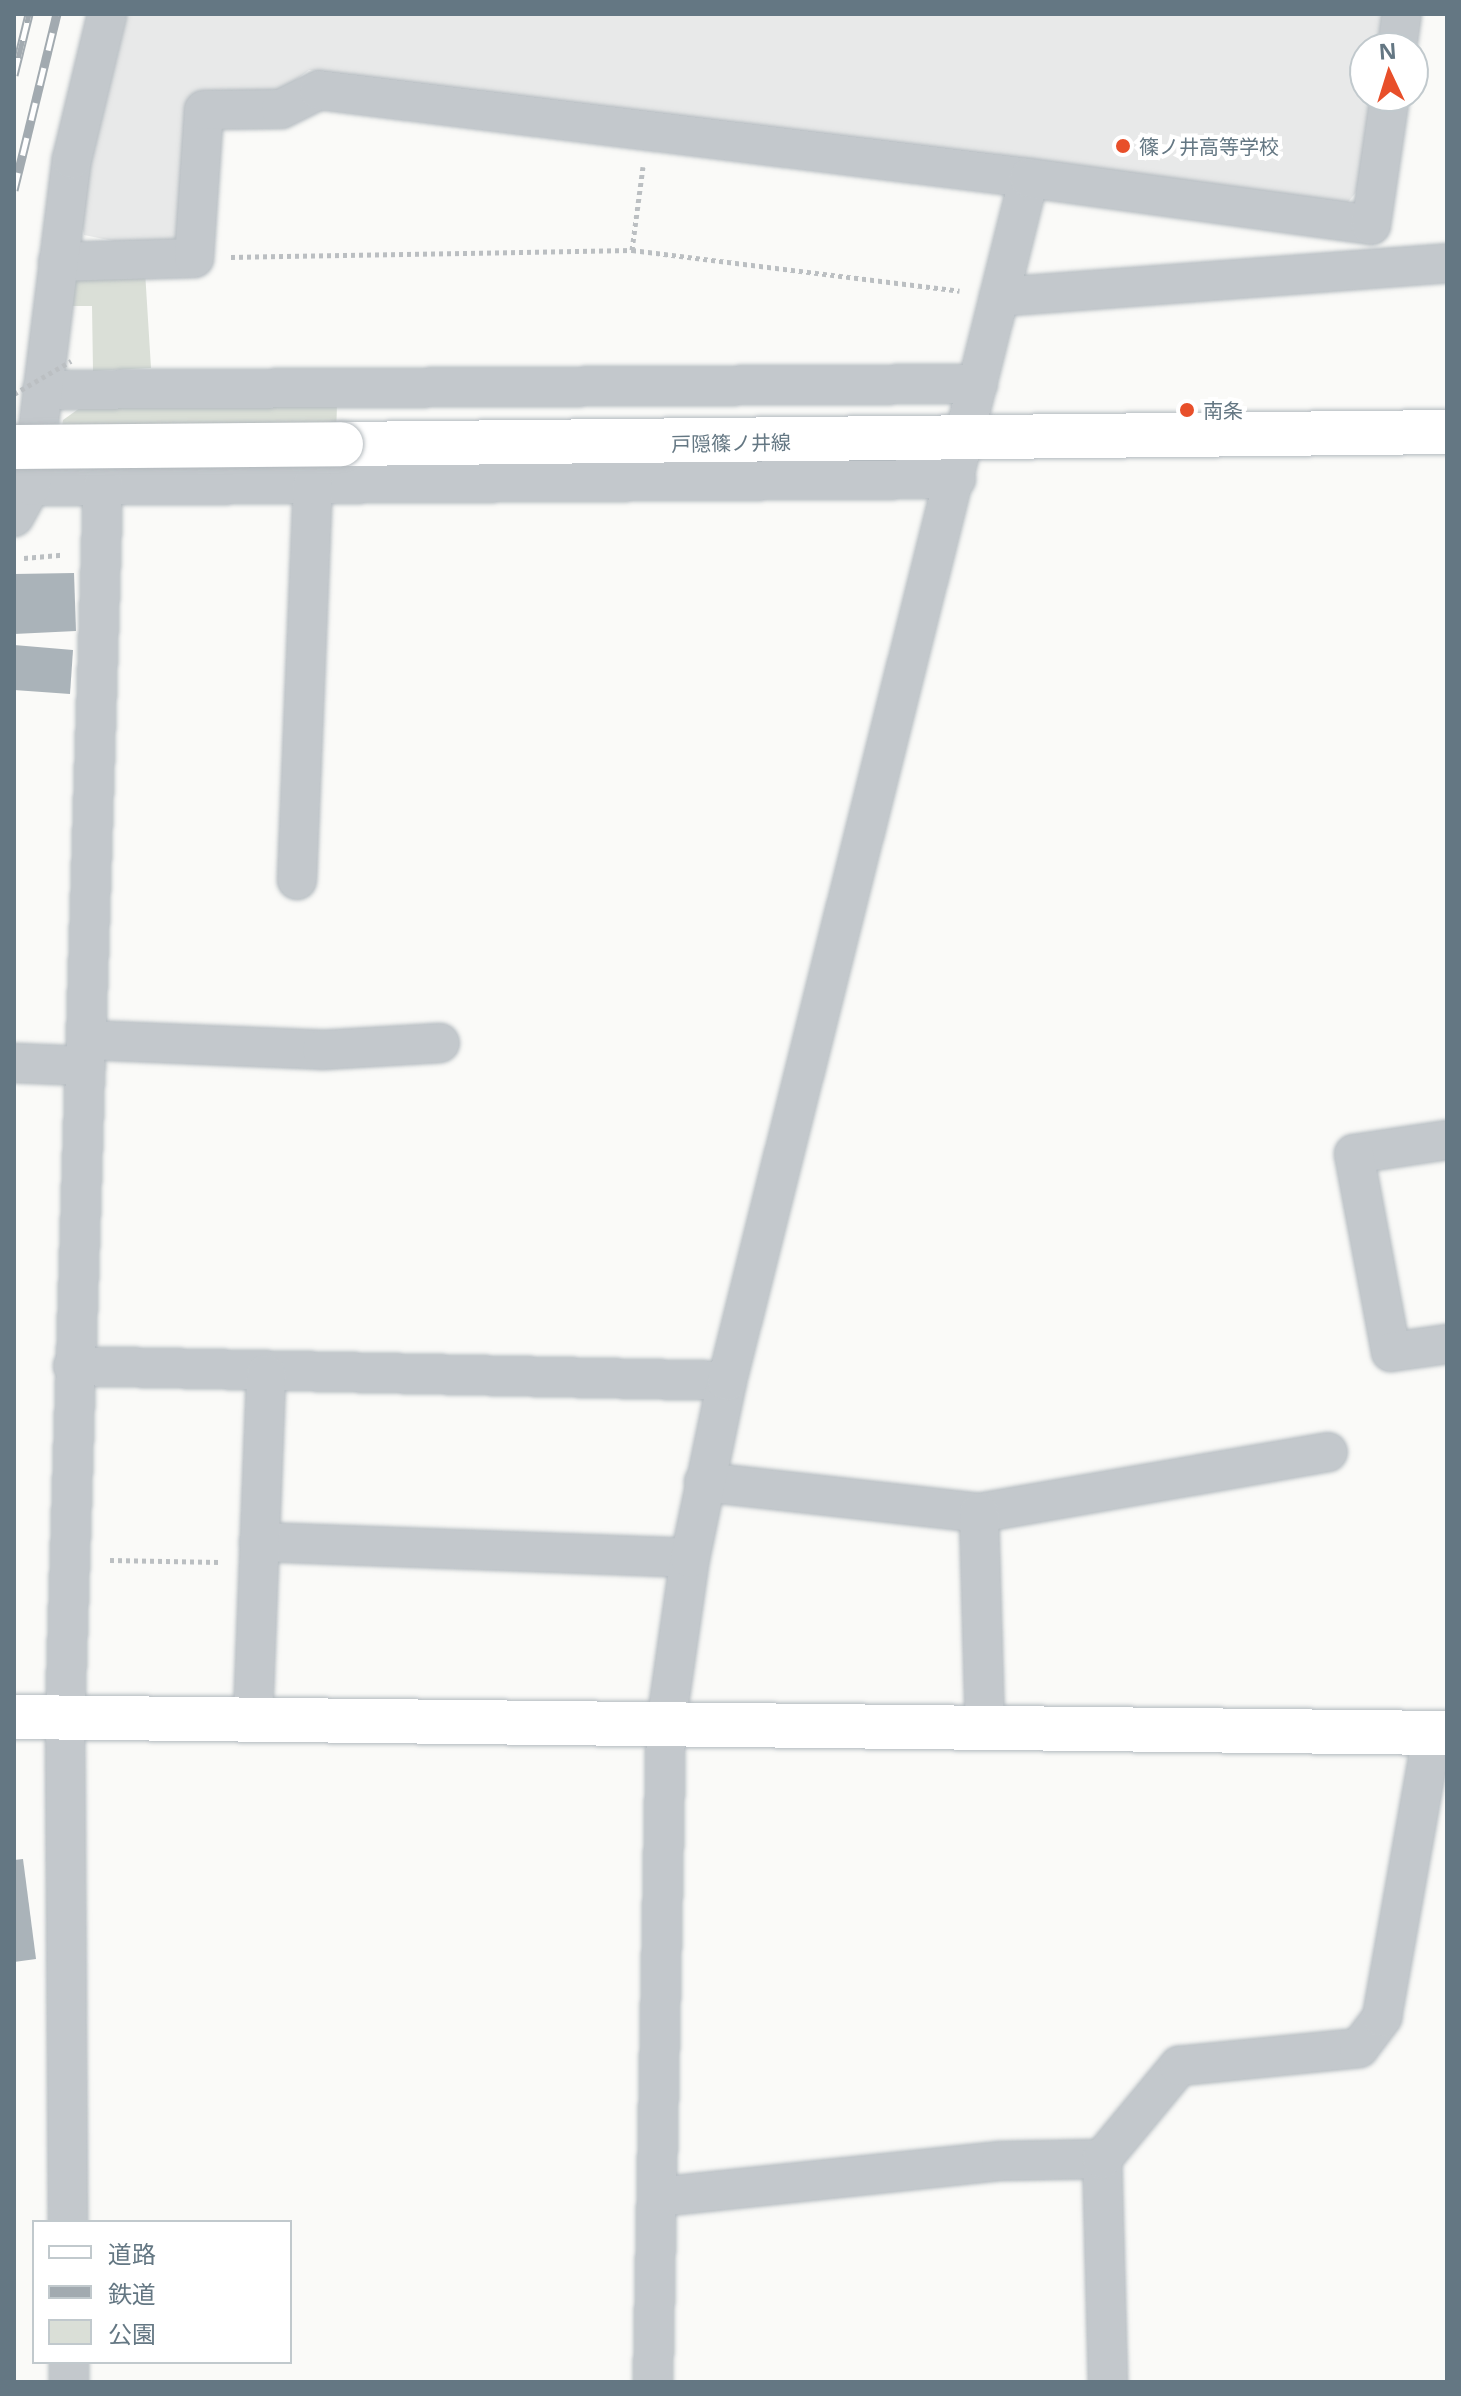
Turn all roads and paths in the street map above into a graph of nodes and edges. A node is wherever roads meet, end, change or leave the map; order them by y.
1 (107, 14) edge
2 (1388, 112) edge
3 (648, 131) junction
4 (1029, 178) junction
5 (1371, 225) junction
6 (632, 250) junction
7 (194, 258) junction
8 (58, 262) junction
9 (1447, 263) edge
10 (1373, 269) junction
11 (999, 297) junction
12 (71, 361) dead end
13 (978, 384) junction
14 (28, 392) edge
15 (1447, 432) edge
16 (961, 458) junction
17 (20, 483) edge
18 (313, 483) junction
19 (103, 485) junction
20 (67, 539) dead end
21 (24, 558) dead end
22 (297, 880) dead end
23 (440, 1043) dead end
24 (86, 1053) junction
25 (14, 1063) edge
26 (1447, 1140) edge
27 (1447, 1344) edge
28 (73, 1366) junction
29 (266, 1374) junction
30 (727, 1381) junction
31 (1328, 1452) dead end
32 (704, 1482) junction
33 (979, 1513) junction
34 (259, 1552) junction
35 (690, 1558) junction
36 (69, 1559) junction
37 (14, 1717) edge
38 (253, 1717) junction
39 (65, 1718) junction
40 (666, 1724) junction
41 (985, 1729) junction
42 (1440, 1733) edge
43 (1102, 2159) junction
44 (658, 2197) junction
45 (68, 2220) edge
46 (653, 2382) edge
47 (1108, 2382) edge

1 - 8 street
2 - 5 street
3 - 4 street
3 - 6 path
3 - 7 street
4 - 5 street
4 - 11 street
5 - 10 street
6 - 7 path
6 - 11 path
7 - 8 street
8 - 14 street
9 - 10 street
10 - 11 street
11 - 13 street
12 - 14 path, bridge
13 - 14 street
13 - 16 street
14 - 17 street
15 - 16 main road, 戸隠篠ノ井線
16 - 17 main road, 戸隠篠ノ井線, bridge
16 - 18 street
16 - 30 street
17 - 19 street
18 - 19 street
18 - 22 street
19 - 24 street
20 - 21 path
23 - 24 street
24 - 25 street
24 - 28 street
26 - 27 street
28 - 29 street
28 - 36 street
29 - 30 street
29 - 34 street
30 - 32 street
31 - 33 street
32 - 33 street
32 - 35 street
33 - 41 street
34 - 35 street
34 - 36 path
34 - 38 street
35 - 40 street
36 - 39 street
37 - 39 main road
38 - 39 main road
38 - 40 main road
39 - 45 street
40 - 41 main road
40 - 44 street
41 - 42 main road
42 - 43 street
43 - 44 street
43 - 47 street
44 - 46 street

